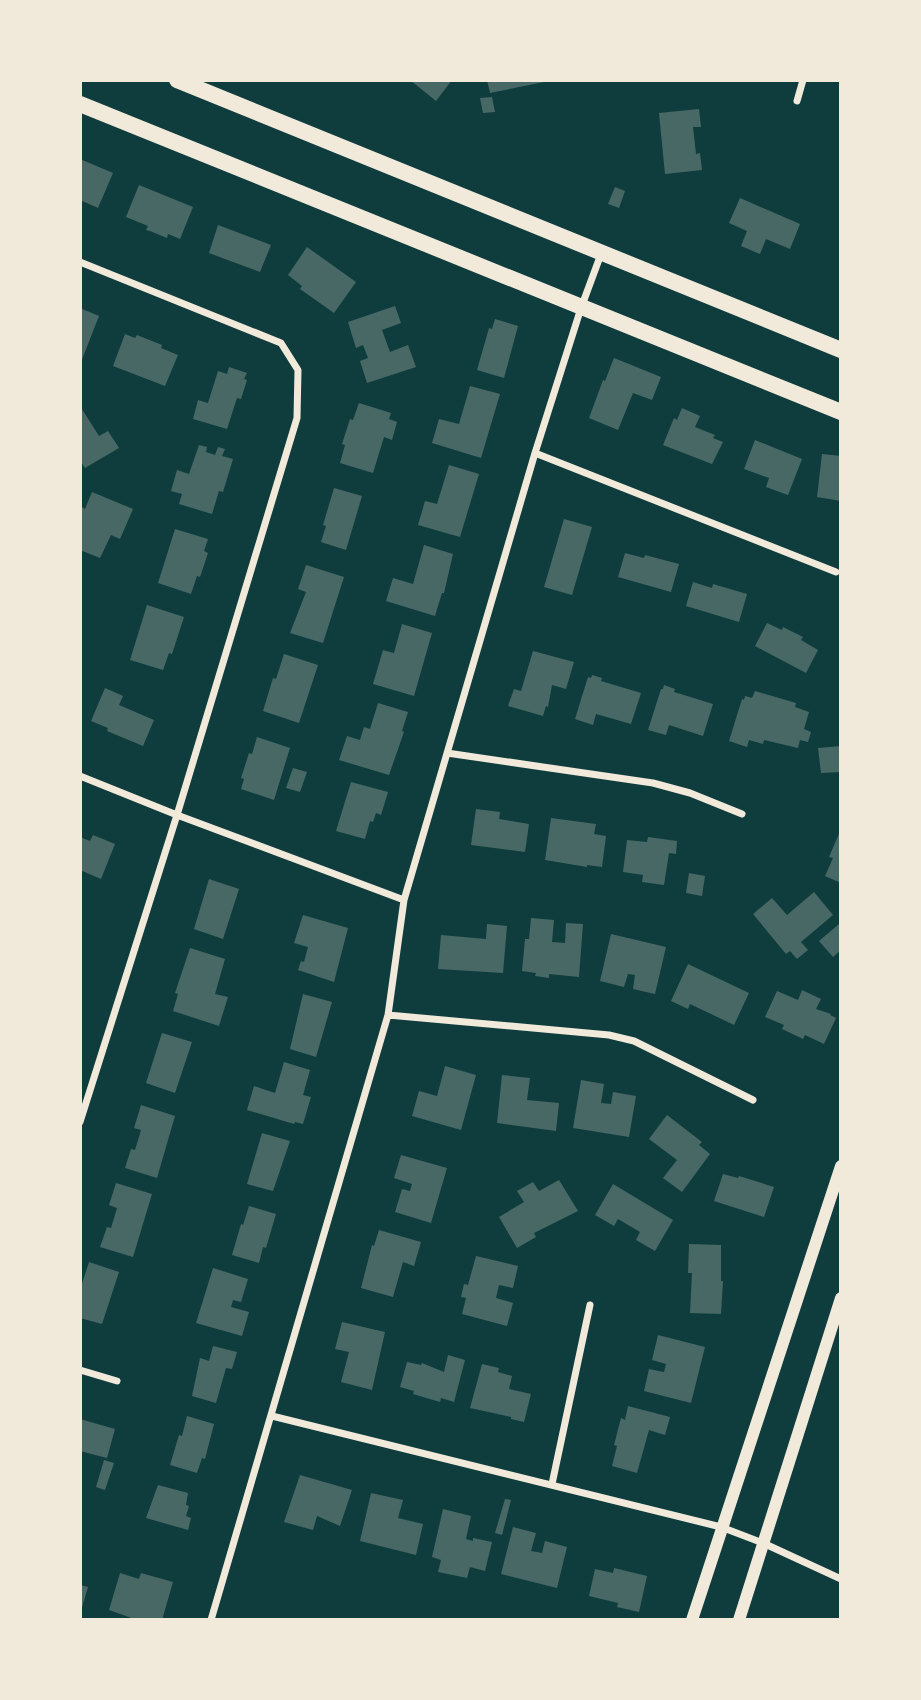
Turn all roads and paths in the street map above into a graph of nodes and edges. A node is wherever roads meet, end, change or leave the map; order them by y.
1 (177, 80) edge
2 (803, 80) edge
3 (797, 101) dead end
4 (80, 104) edge
5 (601, 253) junction
6 (80, 262) edge
7 (581, 307) junction
8 (841, 350) edge
9 (841, 412) edge
10 (535, 453) junction
11 (836, 572) dead end
12 (447, 753) junction
13 (80, 776) edge
14 (742, 814) dead end
15 (177, 815) junction
16 (404, 900) junction
17 (388, 1015) junction
18 (753, 1100) dead end
19 (80, 1122) edge
20 (841, 1166) edge
21 (841, 1298) edge
22 (590, 1306) dead end
23 (80, 1370) edge
24 (117, 1381) dead end
25 (272, 1416) junction
26 (552, 1484) junction
27 (722, 1527) junction
28 (763, 1543) junction
29 (841, 1579) edge
30 (211, 1619) edge
31 (692, 1619) edge
32 (739, 1619) edge

1 - 5 main road
2 - 3 street
4 - 7 main road
5 - 7 street
5 - 8 main road
6 - 15 street
7 - 9 main road
7 - 10 street
10 - 11 street
10 - 12 street
12 - 14 street
12 - 16 street
13 - 15 street
15 - 16 street
15 - 19 street
16 - 17 street
17 - 18 street
17 - 25 street
20 - 27 street
21 - 28 street
22 - 26 street
23 - 24 street
25 - 26 street
25 - 30 street
26 - 27 street
27 - 28 street
27 - 31 street
28 - 29 street
28 - 32 street

